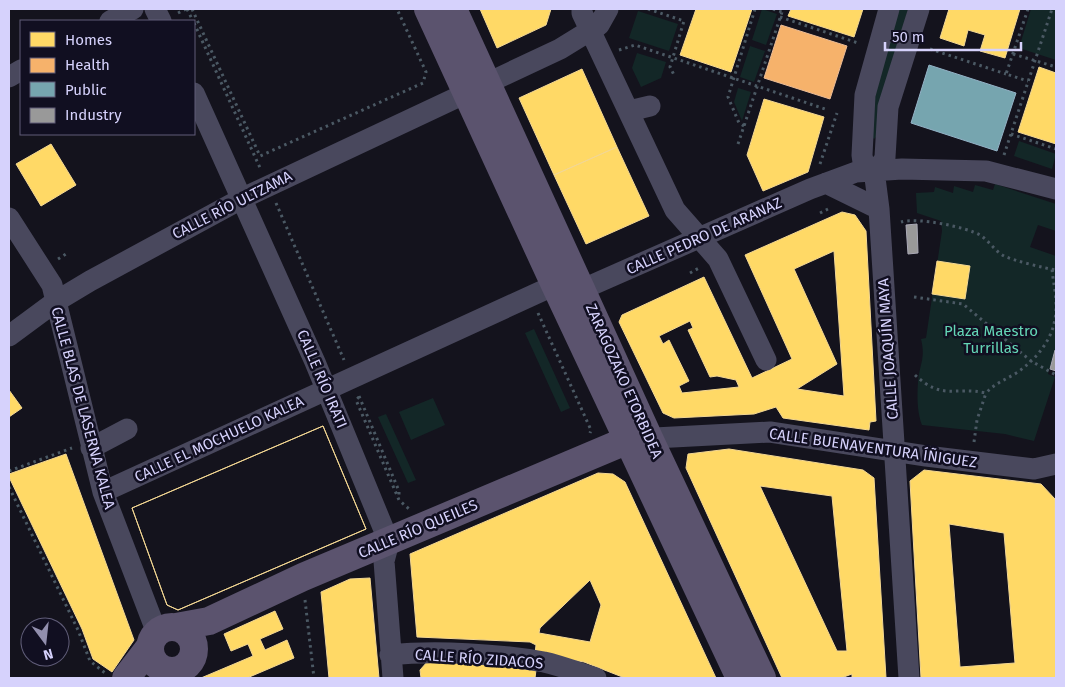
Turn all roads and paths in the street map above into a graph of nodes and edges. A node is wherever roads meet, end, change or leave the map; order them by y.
1 (134, 9) edge
2 (192, 9) edge
3 (397, 9) edge
4 (428, 9) edge
5 (453, 9) edge
6 (582, 9) edge
7 (608, 9) edge
8 (648, 9) edge
9 (755, 9) edge
10 (773, 9) edge
11 (889, 9) edge
12 (919, 9) edge
13 (1028, 9) edge
14 (1052, 9) edge
15 (782, 10) edge
16 (780, 18) junction
17 (112, 20) edge
18 (195, 26) edge
19 (591, 32) junction
20 (858, 43) dead end
21 (930, 49) dead end
22 (617, 50) dead end
23 (1013, 54) junction
24 (672, 58) junction
25 (1035, 60) junction
26 (1056, 67) edge
27 (20, 71) edge
28 (1006, 74) junction
29 (9, 77) edge
30 (675, 77) dead end
31 (732, 79) junction
32 (1028, 81) junction
33 (757, 87) junction
34 (477, 89) junction
35 (195, 94) edge
36 (650, 106) dead end
37 (825, 109) dead end
38 (629, 111) junction
39 (837, 112) dead end
40 (744, 126) junction
41 (1011, 134) junction
42 (738, 144) dead end
43 (1056, 149) edge
44 (874, 170) junction
45 (998, 173) junction
46 (822, 177) junction
47 (268, 186) junction
48 (1056, 189) edge
49 (242, 198) junction
50 (828, 209) dead end
51 (879, 209) junction
52 (820, 213) dead end
53 (9, 218) edge
54 (901, 222) dead end
55 (699, 239) junction
56 (704, 266) dead end
57 (1054, 270) edge
58 (690, 273) dead end
59 (554, 285) junction
60 (582, 289) junction
61 (530, 296) junction
62 (914, 297) dead end
63 (55, 302) junction
64 (539, 315) junction
65 (530, 319) dead end
66 (9, 336) edge
67 (766, 360) dead end
68 (1031, 361) junction
69 (914, 375) dead end
70 (1056, 375) edge
71 (355, 387) junction
72 (326, 389) junction
73 (368, 392) dead end
74 (986, 394) junction
75 (126, 429) dead end
76 (589, 434) dead end
77 (638, 439) junction
78 (974, 443) dead end
79 (81, 448) junction
80 (894, 451) junction
81 (1056, 464) edge
82 (9, 471) edge
83 (9, 487) edge
84 (102, 492) junction
85 (412, 512) dead end
86 (389, 542) junction
87 (302, 577) junction
88 (390, 655) junction
89 (166, 656) edge
90 (539, 670) edge
91 (584, 676) edge
92 (112, 678) edge
93 (126, 678) edge
94 (314, 678) edge
95 (393, 678) edge
96 (740, 678) edge
97 (762, 678) edge
98 (909, 678) edge

1 - 17 street
2 - 3 path
4 - 34 main road, ZARAGOZAKO ETORBIDEA
5 - 34 main road, ZARAGOZAKO ETORBIDEA
6 - 19 street
7 - 19 street
8 - 24 path
9 - 31 path
10 - 15 path
11 - 44 street
12 - 44 street
13 - 23 path
14 - 25 path
15 - 16 path
16 - 20 path
16 - 33 path
18 - 47 path, CALLE RÍO IRATI
19 - 34 street, CALLE RÍO ULTZAMA
19 - 38 street
21 - 28 path
22 - 24 path
23 - 25 path
23 - 28 path
24 - 30 path
24 - 31 path
25 - 26 path
25 - 32 path
27 - 29 street
28 - 32 path
31 - 33 path
31 - 40 path
32 - 41 path
33 - 37 path
33 - 40 path
34 - 47 street, CALLE RÍO ULTZAMA
34 - 59 main road, ZARAGOZAKO ETORBIDEA
34 - 60 main road, ZARAGOZAKO ETORBIDEA
35 - 49 street, CALLE RÍO IRATI
36 - 38 street
38 - 55 street
39 - 46 path
40 - 42 path
41 - 43 path
41 - 45 path
44 - 45 street, CALLE PEDRO DE ARANAZ
44 - 46 street, CALLE PEDRO DE ARANAZ
44 - 51 street, CALLE JOAQUÍN MAYA
45 - 48 street, CALLE PEDRO DE ARANAZ
46 - 51 street
46 - 55 street, CALLE PEDRO DE ARANAZ
47 - 49 street, CALLE RÍO ULTZAMA
47 - 71 path, CALLE RÍO IRATI
49 - 63 street, CALLE RÍO ULTZAMA
49 - 72 street, CALLE RÍO IRATI
50 - 52 path
51 - 80 street, CALLE JOAQUÍN MAYA
53 - 63 street, CALLE BLAS DE LASERNA KALEA
54 - 57 path
55 - 60 street, CALLE PEDRO DE ARANAZ
55 - 67 street
56 - 58 path, CALLE PEDRO DE ARANAZ
57 - 68 path
59 - 61 street, CALLE EL MOCHUELO KALEA
59 - 77 main road, ZARAGOZAKO ETORBIDEA
60 - 77 main road, ZARAGOZAKO ETORBIDEA
61 - 64 path
61 - 71 street, CALLE EL MOCHUELO KALEA
62 - 68 path
63 - 66 street, CALLE RÍO ULTZAMA
63 - 79 street, CALLE BLAS DE LASERNA KALEA
64 - 65 path
64 - 76 path
68 - 70 path
68 - 74 path
69 - 74 path
71 - 72 street, CALLE EL MOCHUELO KALEA
71 - 73 path
71 - 85 path, CALLE RÍO IRATI
72 - 84 street, CALLE EL MOCHUELO KALEA
72 - 86 street, CALLE RÍO IRATI
74 - 78 path
75 - 79 street
77 - 80 street, CALLE BUENAVENTURA ÍÑIGUEZ
77 - 86 main road, CALLE RÍO QUEILES
77 - 96 main road, ZARAGOZAKO ETORBIDEA
77 - 97 main road, ZARAGOZAKO ETORBIDEA
79 - 82 path
79 - 84 street, CALLE BLAS DE LASERNA KALEA
80 - 81 street, CALLE BUENAVENTURA ÍÑIGUEZ
80 - 98 street, CALLE JOAQUÍN MAYA
83 - 92 path
84 - 89 street, CALLE BLAS DE LASERNA KALEA
86 - 87 main road, CALLE RÍO QUEILES
86 - 88 street
87 - 89 main road, CALLE RÍO QUEILES
87 - 94 path
88 - 90 street, CALLE RÍO ZIDACOS
88 - 95 street
89 - 93 main road
90 - 91 street, CALLE RÍO ZIDACOS

